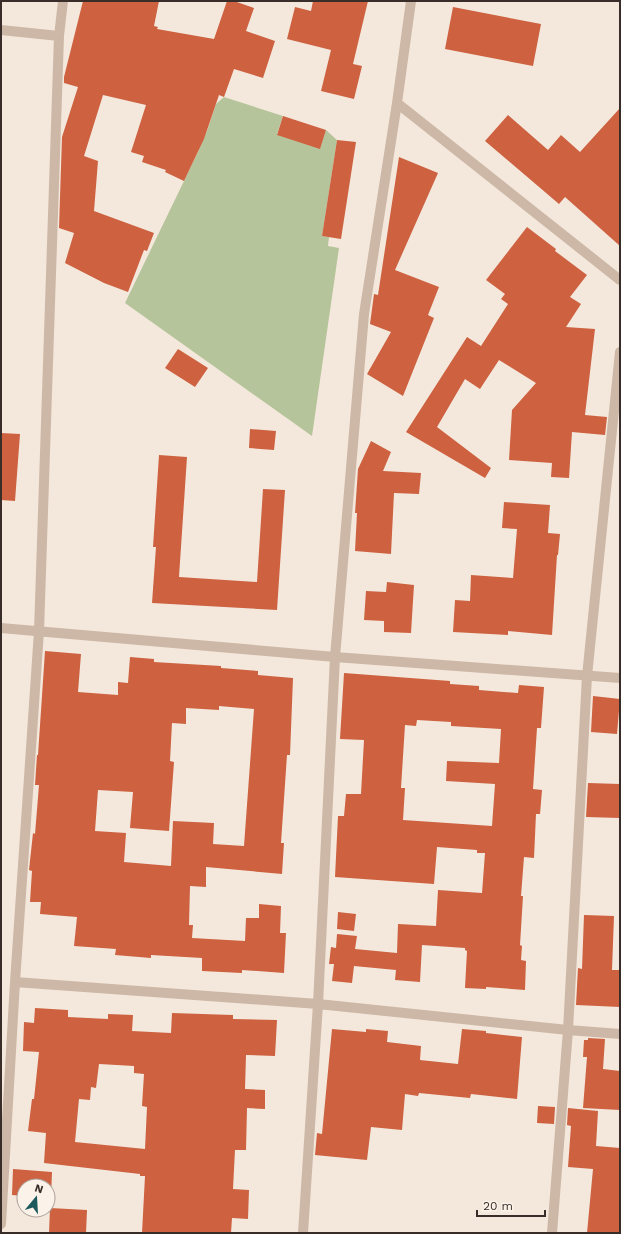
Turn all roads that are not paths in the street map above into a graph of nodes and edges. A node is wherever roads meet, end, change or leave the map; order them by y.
1 (63, 1) edge
2 (411, 1) edge
3 (1, 30) edge
4 (60, 36) junction
5 (398, 103) junction
6 (620, 280) edge
7 (620, 352) edge
8 (1, 628) edge
9 (39, 631) junction
10 (335, 658) junction
11 (587, 676) junction
12 (620, 678) edge
13 (15, 982) junction
14 (318, 1004) junction
15 (568, 1030) junction
16 (620, 1034) edge
17 (1, 1224) edge
18 (303, 1233) edge
19 (552, 1233) edge

1 - 4 street
2 - 5 street
3 - 4 street
4 - 9 street
5 - 6 street
5 - 10 street
7 - 11 street
8 - 9 street
9 - 10 street
9 - 13 street
10 - 11 street
10 - 14 street
11 - 12 street
11 - 15 street
13 - 14 street
13 - 17 street
14 - 15 street
14 - 18 street
15 - 16 street
15 - 19 street

